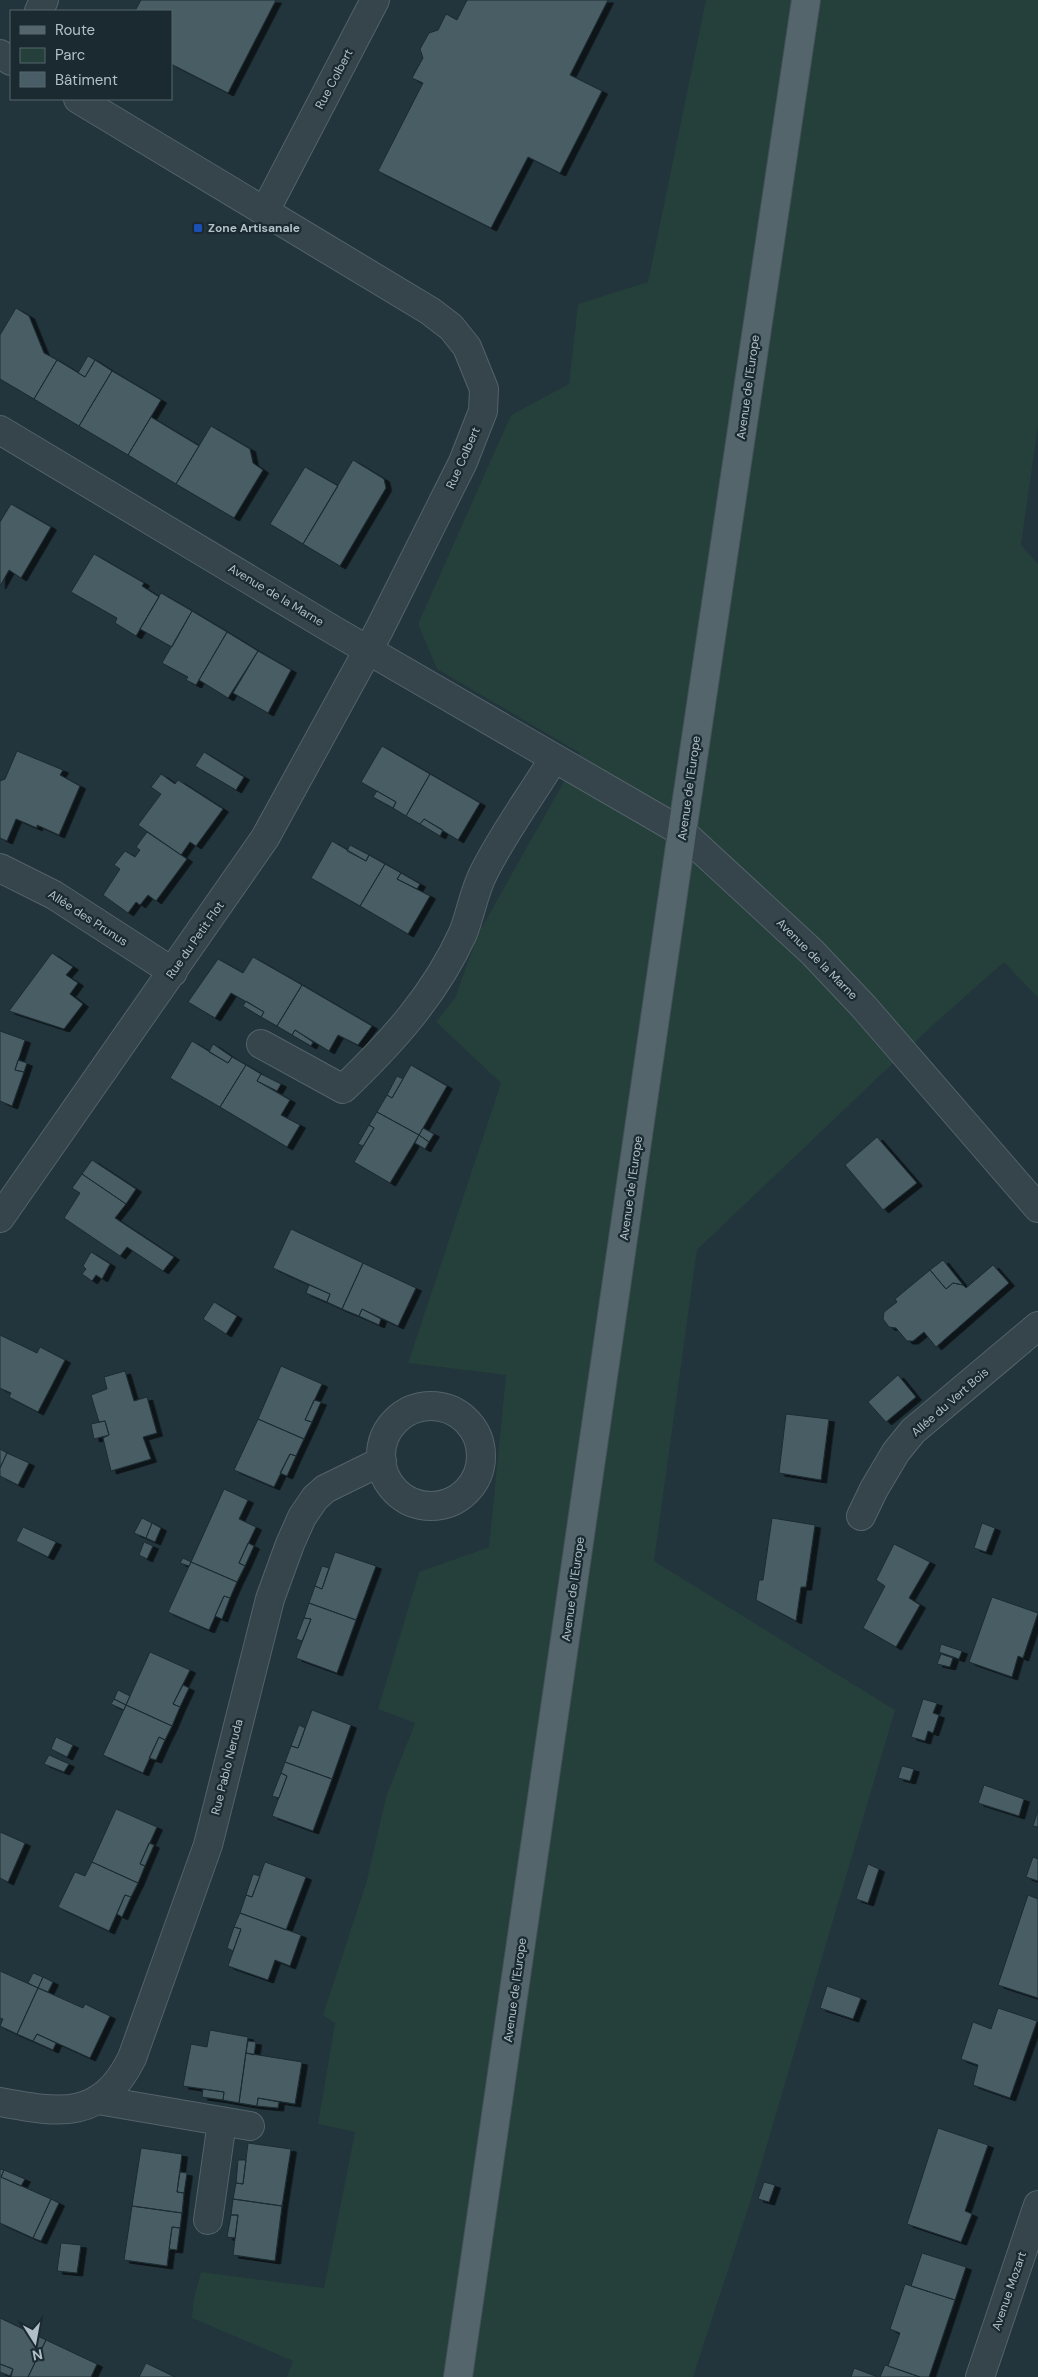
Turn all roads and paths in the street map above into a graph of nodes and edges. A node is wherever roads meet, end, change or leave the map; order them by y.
1 (375, 0) edge
2 (806, 0) edge
3 (80, 100) edge
4 (265, 211) junction
5 (0, 430) edge
6 (368, 648) junction
7 (554, 758) junction
8 (682, 832) junction
9 (0, 868) edge
10 (173, 972) junction
11 (261, 1044) dead end
12 (1038, 1208) edge
13 (0, 1218) edge
14 (1038, 1326) edge
15 (382, 1461) dead end
16 (861, 1516) dead end
17 (98, 2100) junction
18 (0, 2102) edge
19 (222, 2122) junction
20 (250, 2126) dead end
21 (1038, 2206) edge
22 (208, 2220) dead end
23 (458, 2377) edge
24 (980, 2377) edge

1 - 4 street, Rue Colbert
2 - 8 main road, Avenue de l'Europe
3 - 4 street, Rue Colbert
4 - 6 street, Rue Colbert
5 - 6 street, Avenue de la Marne
6 - 7 street, Avenue de la Marne
6 - 10 street, Rue du Petit Flot
7 - 8 street, Avenue de la Marne
7 - 11 street
8 - 12 street, Avenue de la Marne
8 - 23 main road, Avenue de l'Europe
9 - 10 street, Allée des Prunus
10 - 13 street, Rue du Petit Flot
14 - 16 street, Allée du Vert Bois
15 - 17 street, Rue Pablo Neruda
17 - 18 street, Rue Pablo Neruda
17 - 19 street, Rue Pablo Neruda
19 - 20 street, Rue Pablo Neruda
19 - 22 street
21 - 24 street, Avenue Mozart

